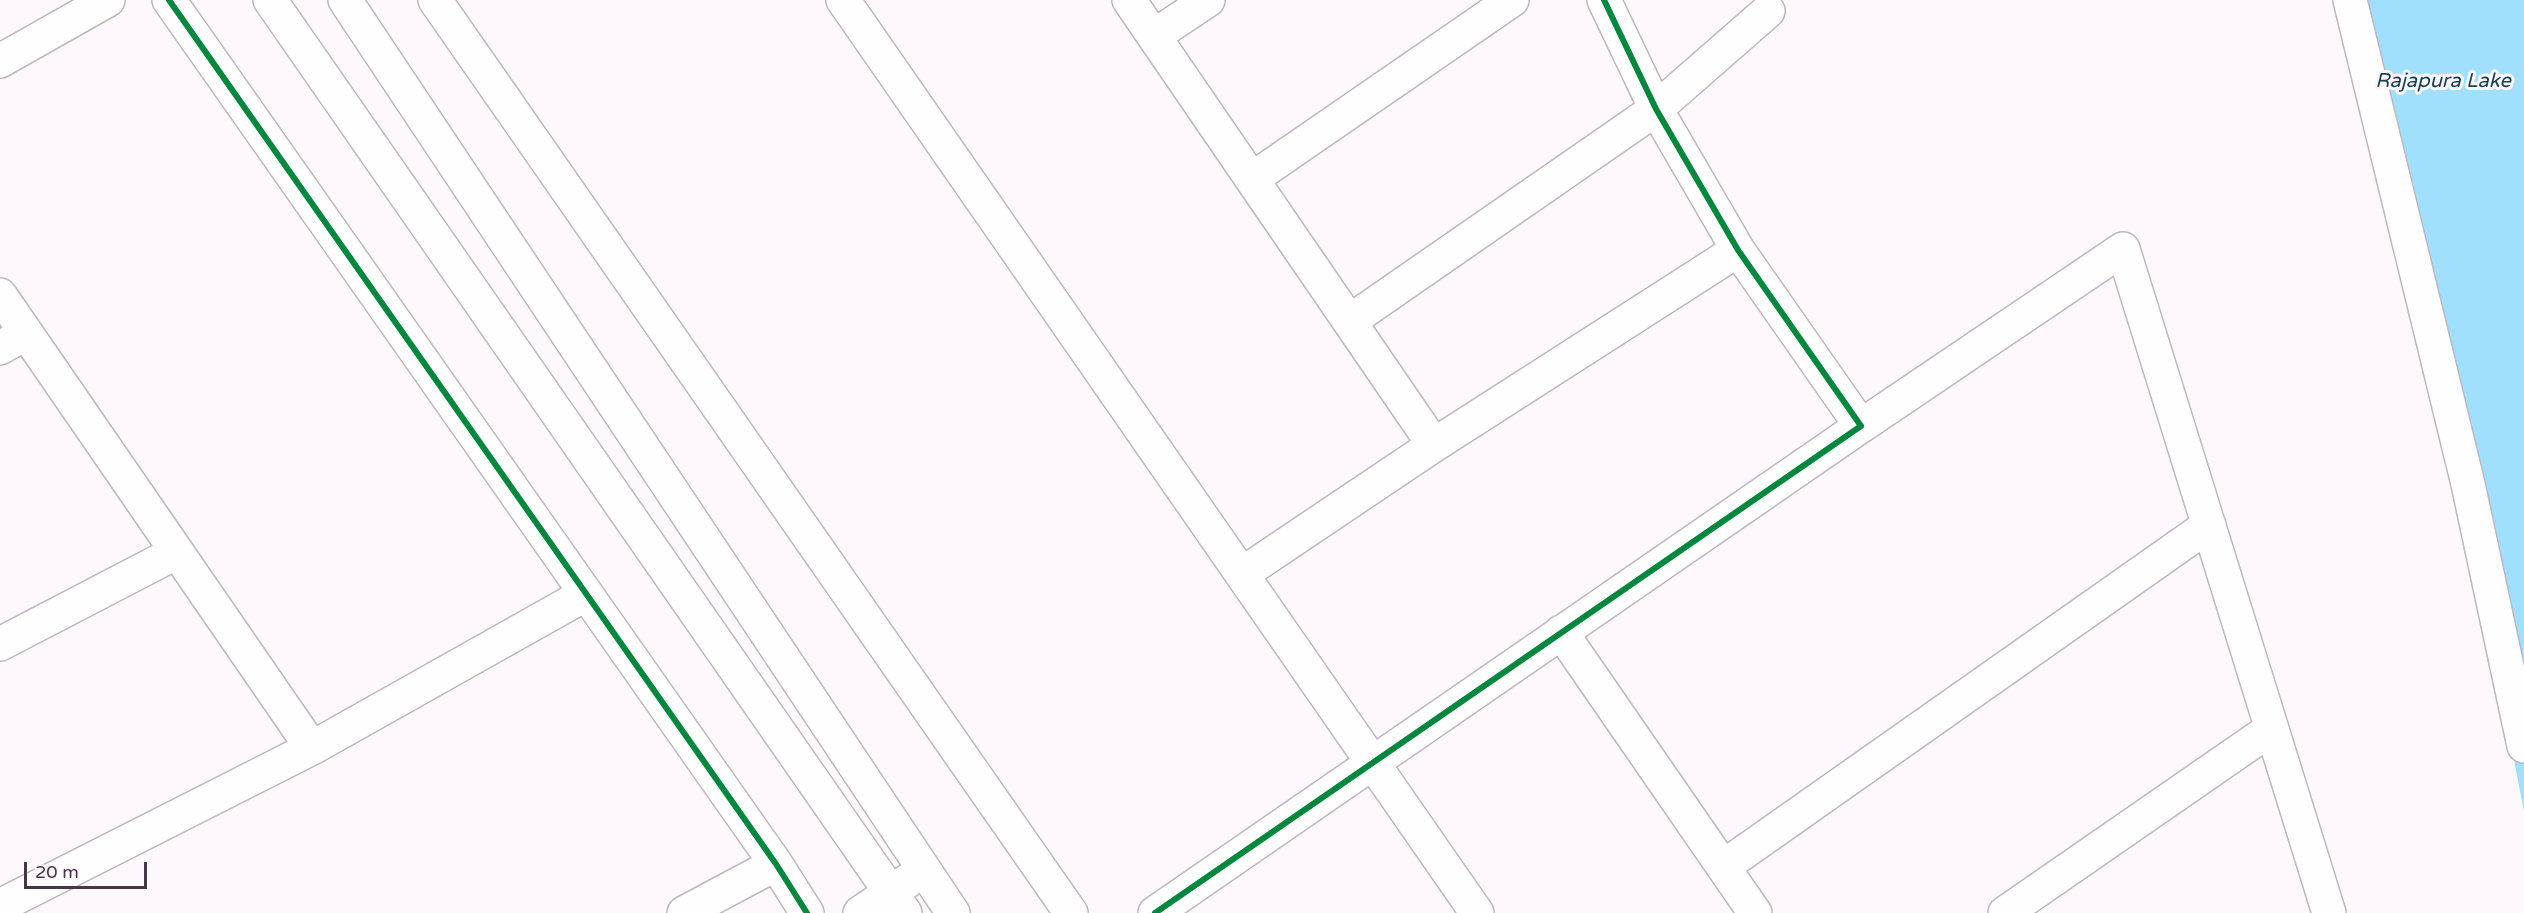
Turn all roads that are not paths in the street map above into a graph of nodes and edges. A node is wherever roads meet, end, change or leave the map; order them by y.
1 (108, 0) edge
2 (169, 0) edge
3 (270, 0) edge
4 (345, 0) edge
5 (435, 0) edge
6 (843, 0) edge
7 (1129, 0) edge
8 (1208, 0) edge
9 (1512, 0) edge
10 (1604, 0) edge
11 (2350, 0) edge
12 (1768, 11) dead end
13 (1154, 36) junction
14 (0, 62) edge
15 (1656, 109) junction
16 (1252, 179) junction
17 (1738, 250) junction
18 (0, 295) edge
19 (1350, 321) junction
20 (13, 340) edge
21 (1861, 426) junction
22 (1434, 445) junction
23 (2209, 525) junction
24 (177, 552) junction
25 (1242, 574) junction
26 (586, 594) junction
27 (1561, 632) junction
28 (0, 644) edge
29 (2271, 729) junction
30 (2524, 746) edge
31 (312, 748) junction
32 (1373, 763) junction
33 (776, 864) junction
34 (1723, 867) junction
35 (923, 870) junction
36 (898, 903) edge
37 (0, 906) edge
38 (684, 913) edge
39 (807, 913) edge
40 (860, 913) edge
41 (953, 913) edge
42 (1071, 913) edge
43 (1155, 913) edge
44 (1477, 913) edge
45 (1755, 913) edge
46 (2005, 913) edge
47 (2329, 913) edge

1 - 14 street
2 - 26 street
3 - 36 street
4 - 35 street
5 - 42 street
6 - 25 street
7 - 13 street
8 - 13 street
9 - 16 street
10 - 15 street
11 - 30 street
12 - 15 street
13 - 16 street
15 - 17 street
15 - 19 street
16 - 19 street
17 - 21 street
17 - 22 street
18 - 20 street
19 - 22 street
20 - 24 street
21 - 23 street
21 - 27 street
22 - 25 street
23 - 29 street
23 - 34 street
24 - 28 street
24 - 31 street
25 - 32 street
26 - 31 street
26 - 33 street
27 - 32 street
27 - 34 street
29 - 46 street
29 - 47 street
31 - 37 street
32 - 43 street
32 - 44 street
33 - 38 street
33 - 39 street
34 - 45 street
35 - 36 street
35 - 41 street
36 - 40 street

